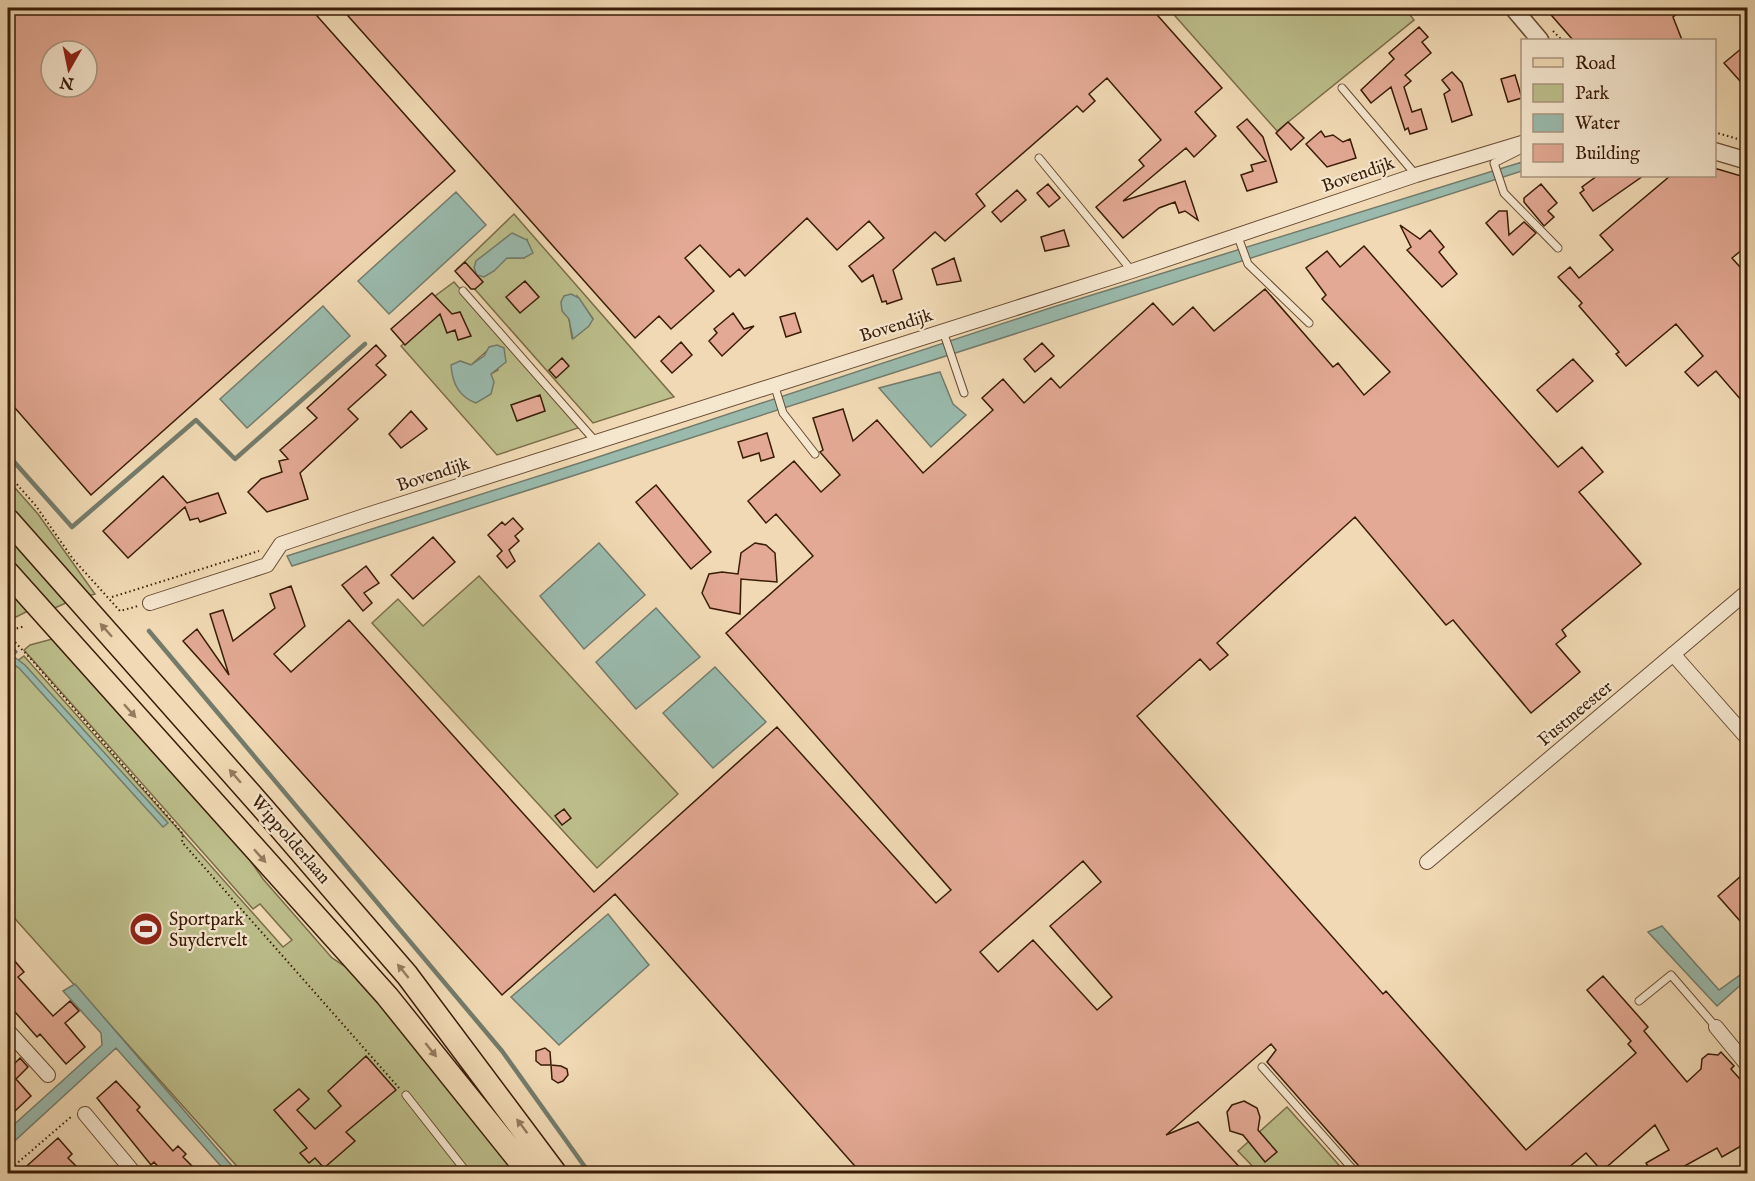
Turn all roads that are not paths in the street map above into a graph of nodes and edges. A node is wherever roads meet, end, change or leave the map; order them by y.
1 (1513, 8) edge
2 (1547, 36) edge
3 (1342, 88) dead end
4 (1521, 143) edge
5 (1521, 150) edge
6 (1716, 152) edge
7 (1039, 158) dead end
8 (1748, 161) edge
9 (1416, 176) junction
10 (1239, 240) junction
11 (1558, 248) dead end
12 (1132, 271) junction
13 (463, 291) dead end
14 (1308, 323) dead end
15 (944, 335) junction
16 (775, 389) junction
17 (964, 393) dead end
18 (596, 442) junction
19 (815, 454) dead end
20 (8, 520) edge
21 (8, 573) edge
22 (1748, 591) edge
23 (150, 603) road end
24 (1673, 654) junction
25 (1748, 739) edge
26 (1427, 862) dead end
27 (1639, 1001) dead end
28 (1716, 1027) joint
29 (8, 1031) edge
30 (1748, 1066) edge
31 (1262, 1067) dead end
32 (48, 1075) dead end
33 (406, 1095) road end
34 (85, 1114) road end
35 (135, 1173) edge
36 (468, 1173) edge
37 (530, 1173) edge
38 (556, 1173) edge
39 (1357, 1173) edge

1 - 2 street
3 - 9 lane
4 - 9 street, Bovendijk
5 - 11 lane
6 - 8 street
7 - 12 lane
9 - 10 street, Bovendijk
10 - 12 street, Bovendijk
10 - 14 lane
12 - 15 street, Bovendijk
13 - 18 lane
15 - 16 street, Bovendijk
15 - 17 lane
16 - 18 street, Bovendijk
16 - 19 lane
18 - 23 street, Bovendijk
38 -> 20 main road, Wippolderlaan
21 -> 37 main road, Wippolderlaan
22 - 24 street, Fustmeester
24 - 25 street
24 - 26 street, Fustmeester
27 - 28 lane
28 - 30 street
29 - 32 street
31 - 39 lane
33 - 36 lane
34 - 35 street

